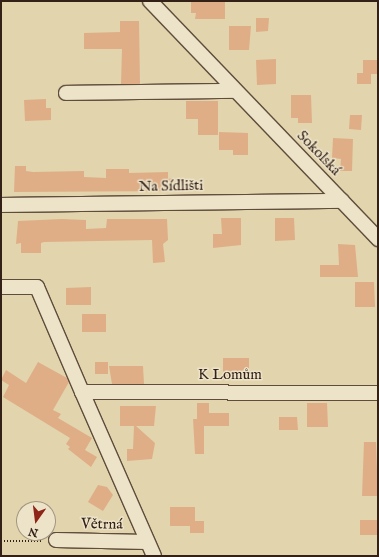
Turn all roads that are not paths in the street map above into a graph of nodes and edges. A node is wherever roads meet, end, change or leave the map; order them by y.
1 (150, 1) edge
2 (234, 91) junction
3 (66, 93) dead end
4 (342, 201) junction
5 (1, 205) edge
6 (378, 239) edge
7 (1, 287) edge
8 (82, 392) junction
9 (378, 392) edge
10 (56, 540) dead end
11 (147, 542) junction
12 (154, 556) edge

1 - 2 street, Sokolská
2 - 3 street
2 - 4 street, Sokolská
4 - 5 street, Na Sídlišti
4 - 6 street, Sokolská
7 - 8 street
8 - 9 street, K Lomům
8 - 11 street
10 - 11 street, Větrná
11 - 12 street

